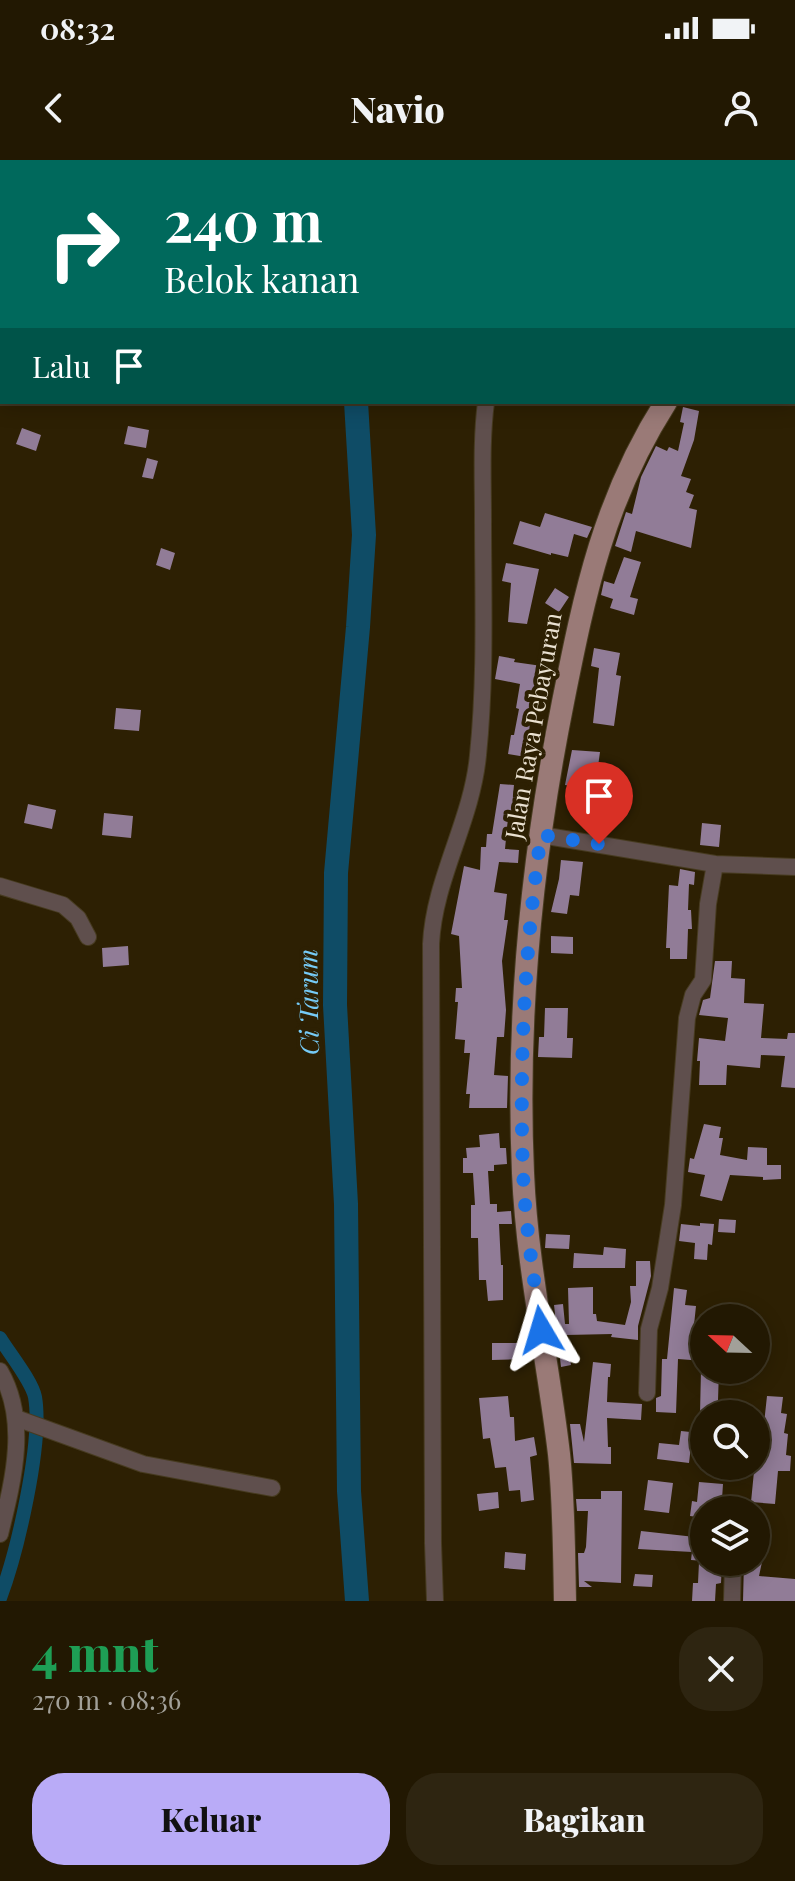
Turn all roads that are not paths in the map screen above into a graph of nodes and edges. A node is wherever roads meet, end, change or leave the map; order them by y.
1 (486, 404) edge
2 (665, 404) edge
3 (541, 835) junction
4 (715, 864) junction
5 (795, 867) edge
6 (0, 886) edge
7 (88, 937) dead end
8 (0, 1371) edge
9 (647, 1393) dead end
10 (22, 1420) junction
11 (272, 1488) dead end
12 (0, 1534) edge
13 (733, 1576) edge
14 (435, 1601) edge
15 (565, 1601) edge
16 (732, 1601) edge

1 - 14 street
2 - 3 main road, Jalan Raya Pebayuran
3 - 4 street
3 - 15 main road, Jalan Raya Pebayuran
4 - 5 street
4 - 9 street
6 - 7 street
8 - 10 street
10 - 11 street
10 - 12 street
13 - 16 street

